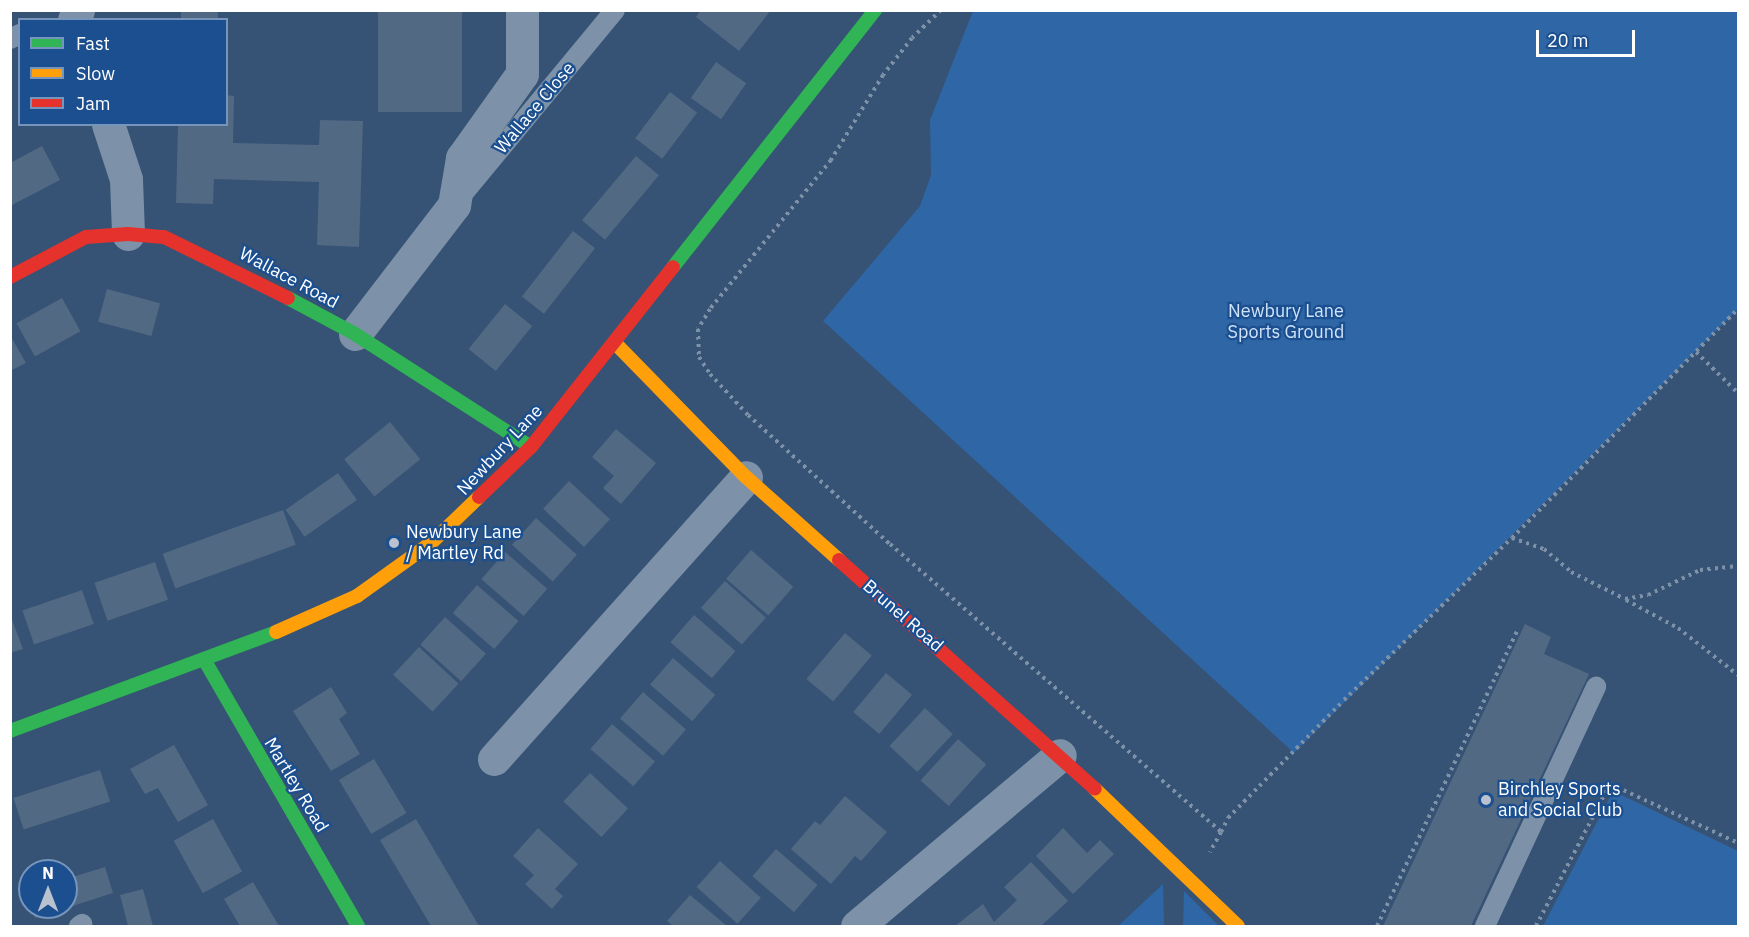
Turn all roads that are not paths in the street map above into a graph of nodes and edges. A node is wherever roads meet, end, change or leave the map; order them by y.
1 (522, 10) edge
2 (615, 10) edge
3 (875, 10) edge
4 (109, 126) edge
5 (454, 205) junction
6 (128, 234) junction
7 (10, 277) edge
8 (355, 334) junction
9 (616, 344) junction
10 (531, 447) junction
11 (746, 477) junction
12 (205, 661) junction
13 (1596, 687) dead end
14 (10, 731) edge
15 (1060, 755) junction
16 (494, 759) dead end
17 (358, 927) edge
18 (857, 927) edge
19 (1238, 927) edge
20 (1485, 927) edge

1 - 5 street, Wallace Close
2 - 5 lane, Wallace Close
3 - 9 street, Newbury Lane
4 - 6 street
5 - 8 street, Wallace Close
6 - 7 street, Wallace Road
6 - 8 street, Wallace Road
8 - 10 street, Wallace Road
9 - 10 street, Newbury Lane
9 - 11 street, Brunel Road
10 - 12 street, Newbury Lane
11 - 15 street, Brunel Road
11 - 16 street
12 - 14 street, Newbury Lane
12 - 17 street, Martley Road
13 - 20 lane
15 - 18 street
15 - 19 street, Brunel Road

